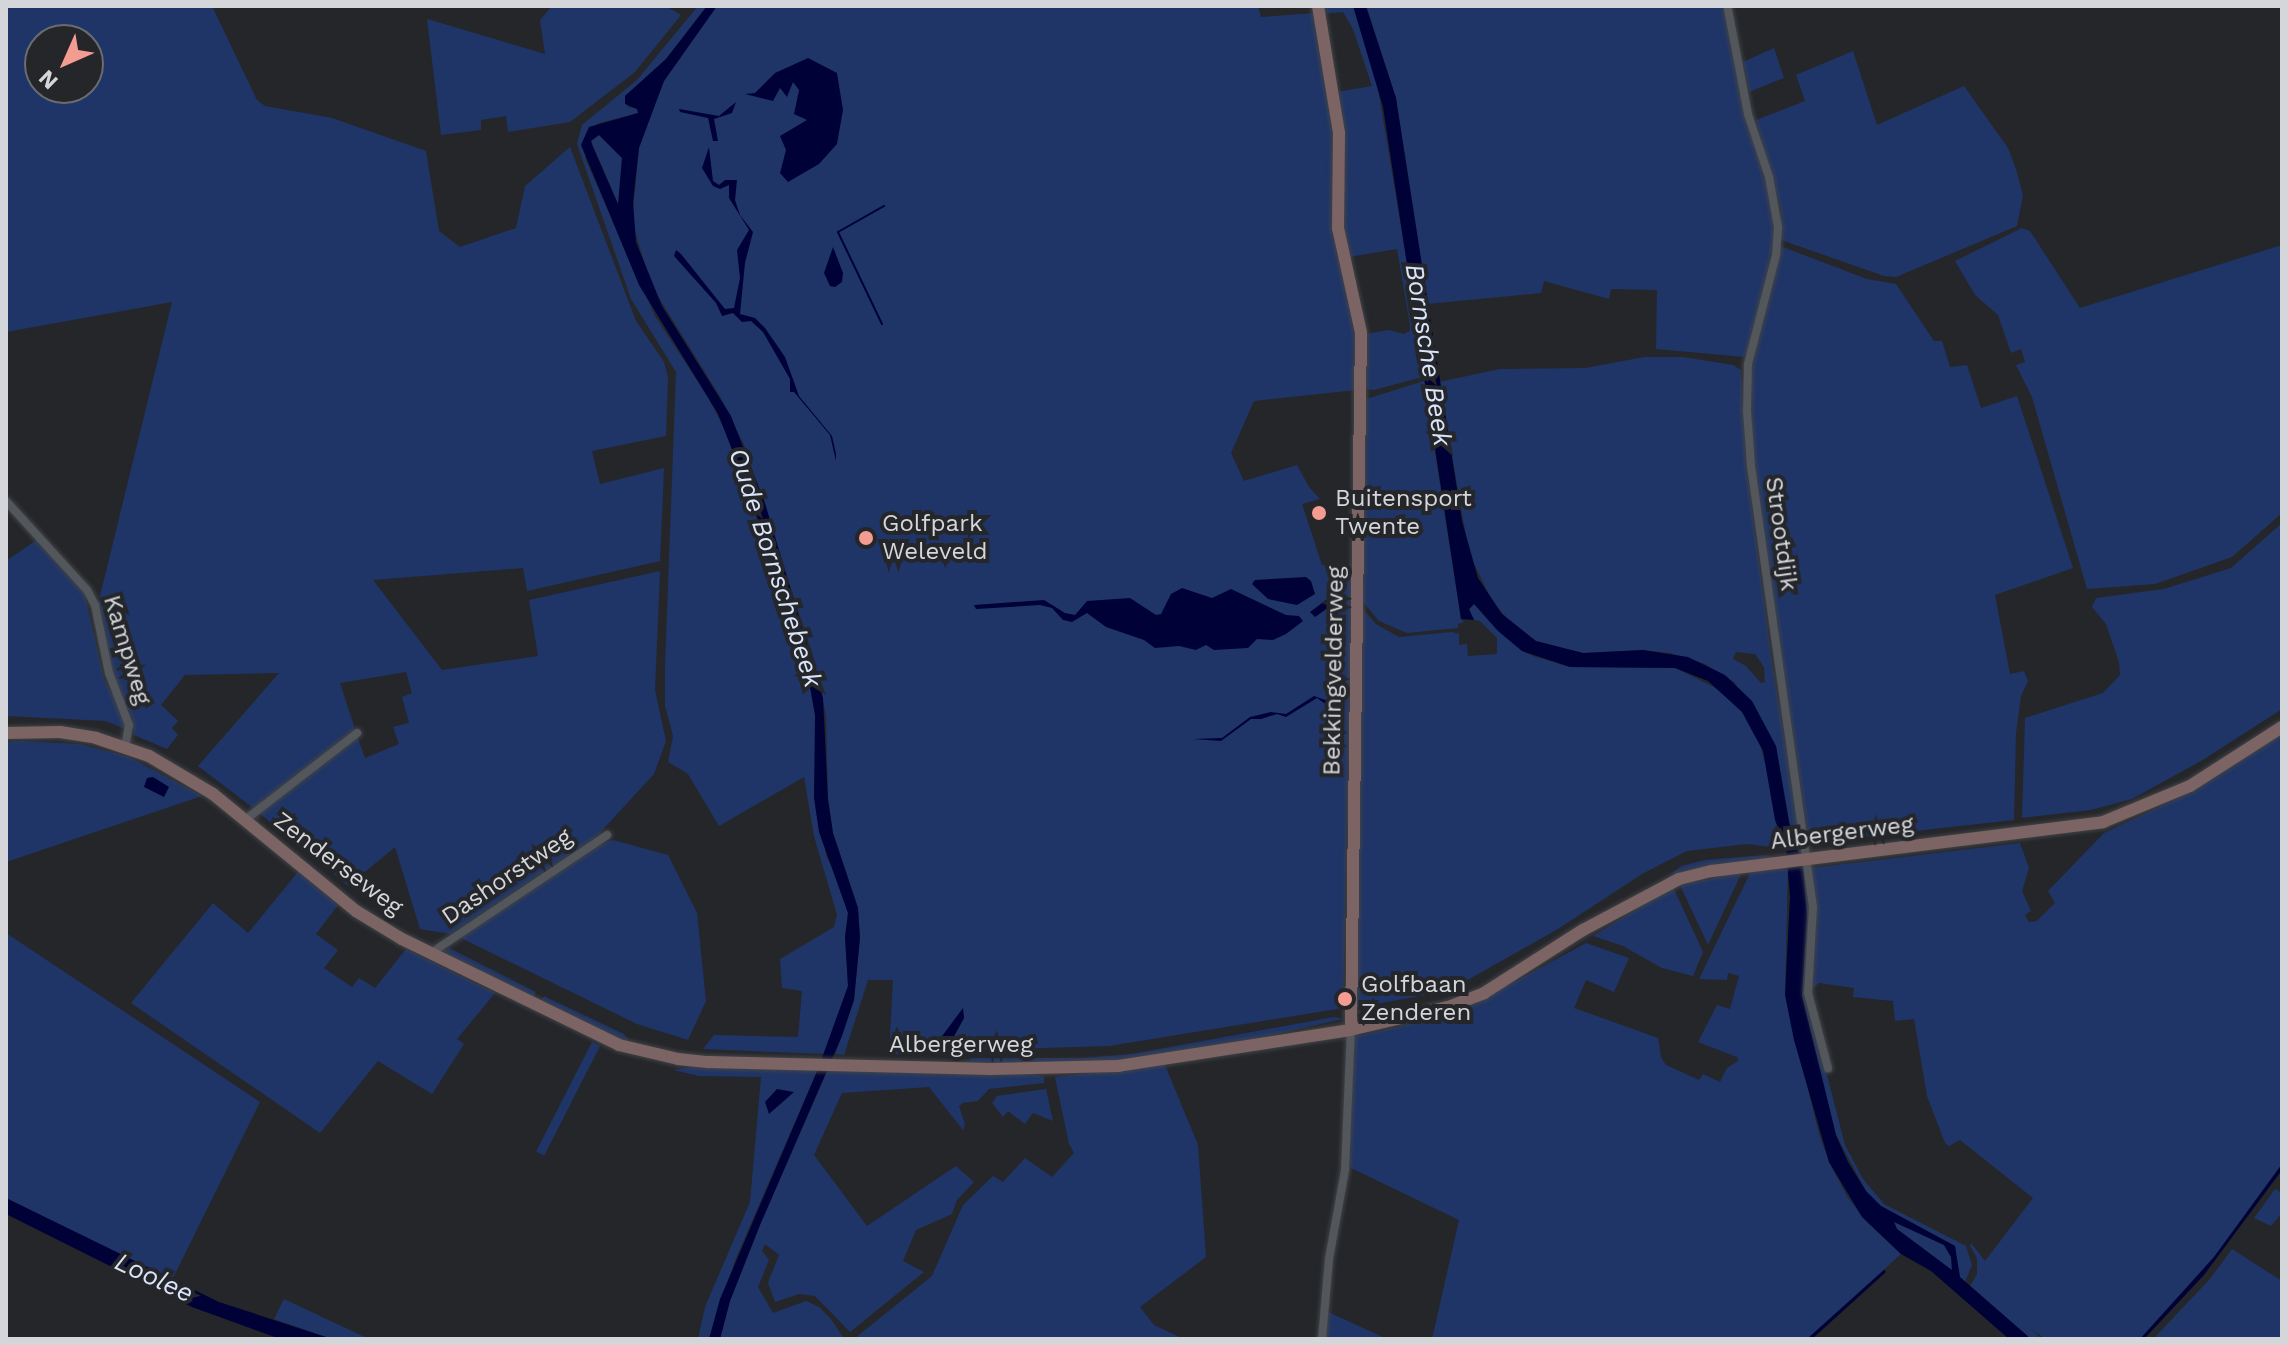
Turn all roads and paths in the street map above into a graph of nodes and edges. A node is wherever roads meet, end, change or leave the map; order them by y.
1 (1318, 6) edge
2 (1728, 9) dead end
3 (6, 501) edge
4 (2282, 727) edge
5 (6, 733) edge
6 (357, 733) dead end
7 (125, 747) junction
8 (245, 820) junction
9 (607, 835) dead end
10 (1804, 860) junction
11 (431, 953) junction
12 (1350, 1027) junction
13 (644, 1052) joint
14 (1828, 1068) dead end
15 (1322, 1339) edge

1 - 12 main road, Bekkingvelderweg
2 - 10 street, Strootdijk
3 - 7 street, Kampweg
4 - 10 main road, Albergerweg
5 - 7 main road, Zenderseweg
6 - 8 street
7 - 8 main road, Zenderseweg
8 - 11 main road, Zenderseweg
9 - 11 street, Dashorstweg
10 - 12 main road, Albergerweg
10 - 14 street, Strootdijk
11 - 13 main road, Zenderseweg
12 - 13 main road, Albergerweg
12 - 15 street, Bekkingvelderweg

